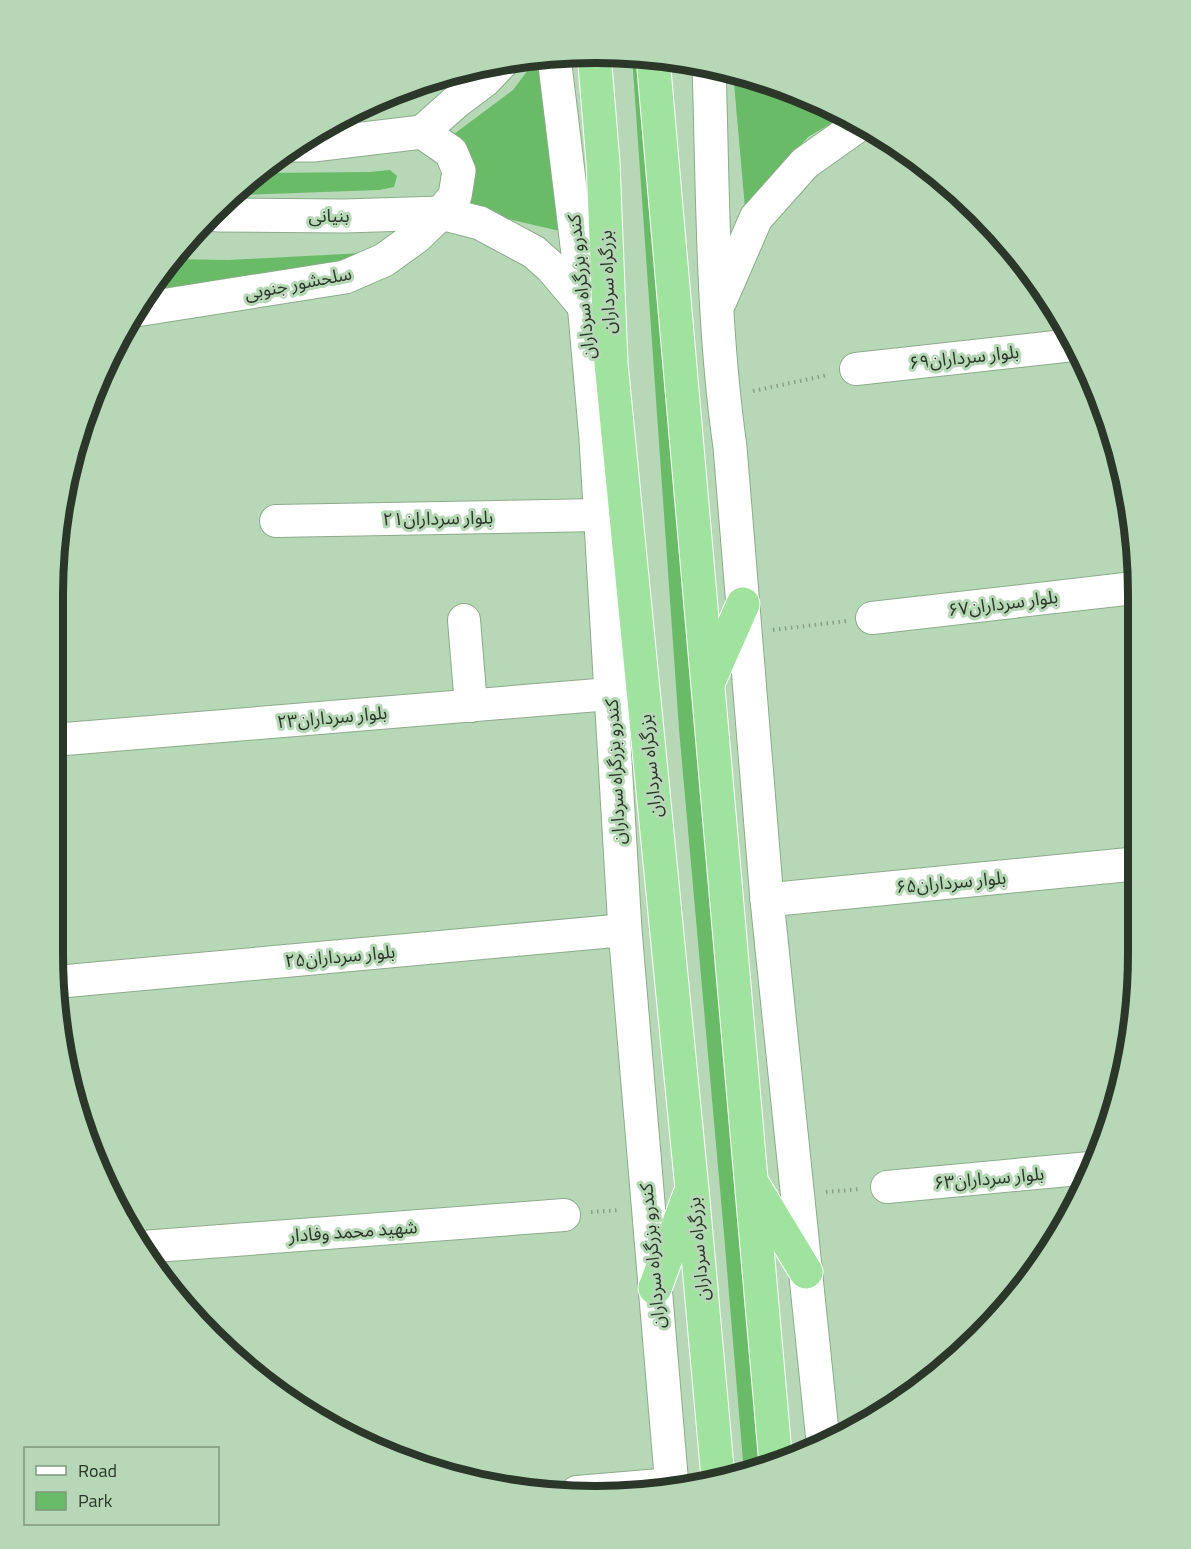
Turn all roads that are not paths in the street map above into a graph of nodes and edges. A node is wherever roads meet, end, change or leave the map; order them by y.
1 (595, 63) edge
2 (555, 65) edge
3 (654, 67) edge
4 (492, 73) edge
5 (709, 75) edge
6 (853, 129) edge
7 (422, 132) junction
8 (312, 145) edge
9 (441, 213) junction
10 (223, 215) edge
11 (584, 303) junction
12 (148, 308) edge
13 (716, 308) junction
14 (1066, 346) edge
15 (856, 369) road end
16 (611, 371) junction
17 (596, 439) junction
18 (600, 515) junction
19 (276, 522) dead end
20 (1128, 589) edge
21 (872, 618) road end
22 (744, 619) junction
23 (464, 620) dead end
24 (708, 685) junction
25 (610, 694) junction
26 (471, 706) junction
27 (63, 739) edge
28 (1128, 865) edge
29 (767, 900) junction
30 (624, 930) junction
31 (64, 981) edge
32 (1082, 1169) edge
33 (751, 1180) junction
34 (887, 1187) road end
35 (692, 1189) junction
36 (564, 1215) road end
37 (151, 1246) edge
38 (806, 1272) junction
39 (655, 1288) junction
40 (823, 1434) edge
41 (775, 1455) edge
42 (717, 1472) edge
43 (672, 1480) edge

1 - 16 highway, بزرگراه سرداران
2 - 11 main road, کندرو بزرگراه سرداران
3 - 24 highway
4 - 7 main road
5 - 13 main road
6 - 13 main road
7 - 8 main road
7 - 9 main road, سلحشور جنوبی
9 - 10 main road, بنیانی
9 - 11 main road, بنیانی
9 - 12 main road, سلحشور جنوبی
11 - 16 main road
11 - 17 main road, کندرو بزرگراه سرداران
13 - 22 main road
14 - 15 street, بلوار سرداران۶۹
16 - 17 highway
16 - 35 highway, بزرگراه سرداران
17 - 18 main road, کندرو بزرگراه سرداران
18 - 19 street, بلوار سرداران۲۱
18 - 25 main road, کندرو بزرگراه سرداران
20 - 21 street, بلوار سرداران۶۷
22 - 24 highway
22 - 29 main road
23 - 26 street
24 - 33 highway
25 - 26 street, بلوار سرداران۲۳
25 - 30 main road, کندرو بزرگراه سرداران
26 - 27 street, بلوار سرداران۲۳
28 - 29 main road, بلوار سرداران۶۵
29 - 38 main road
30 - 31 street, بلوار سرداران۲۵
30 - 39 main road, کندرو بزرگراه سرداران
32 - 34 street, بلوار سرداران۶۳
33 - 38 highway
33 - 41 highway
35 - 39 highway
35 - 42 highway, بزرگراه سرداران
36 - 37 street, شهید محمد وفادار
38 - 40 main road
39 - 43 main road, کندرو بزرگراه سرداران

